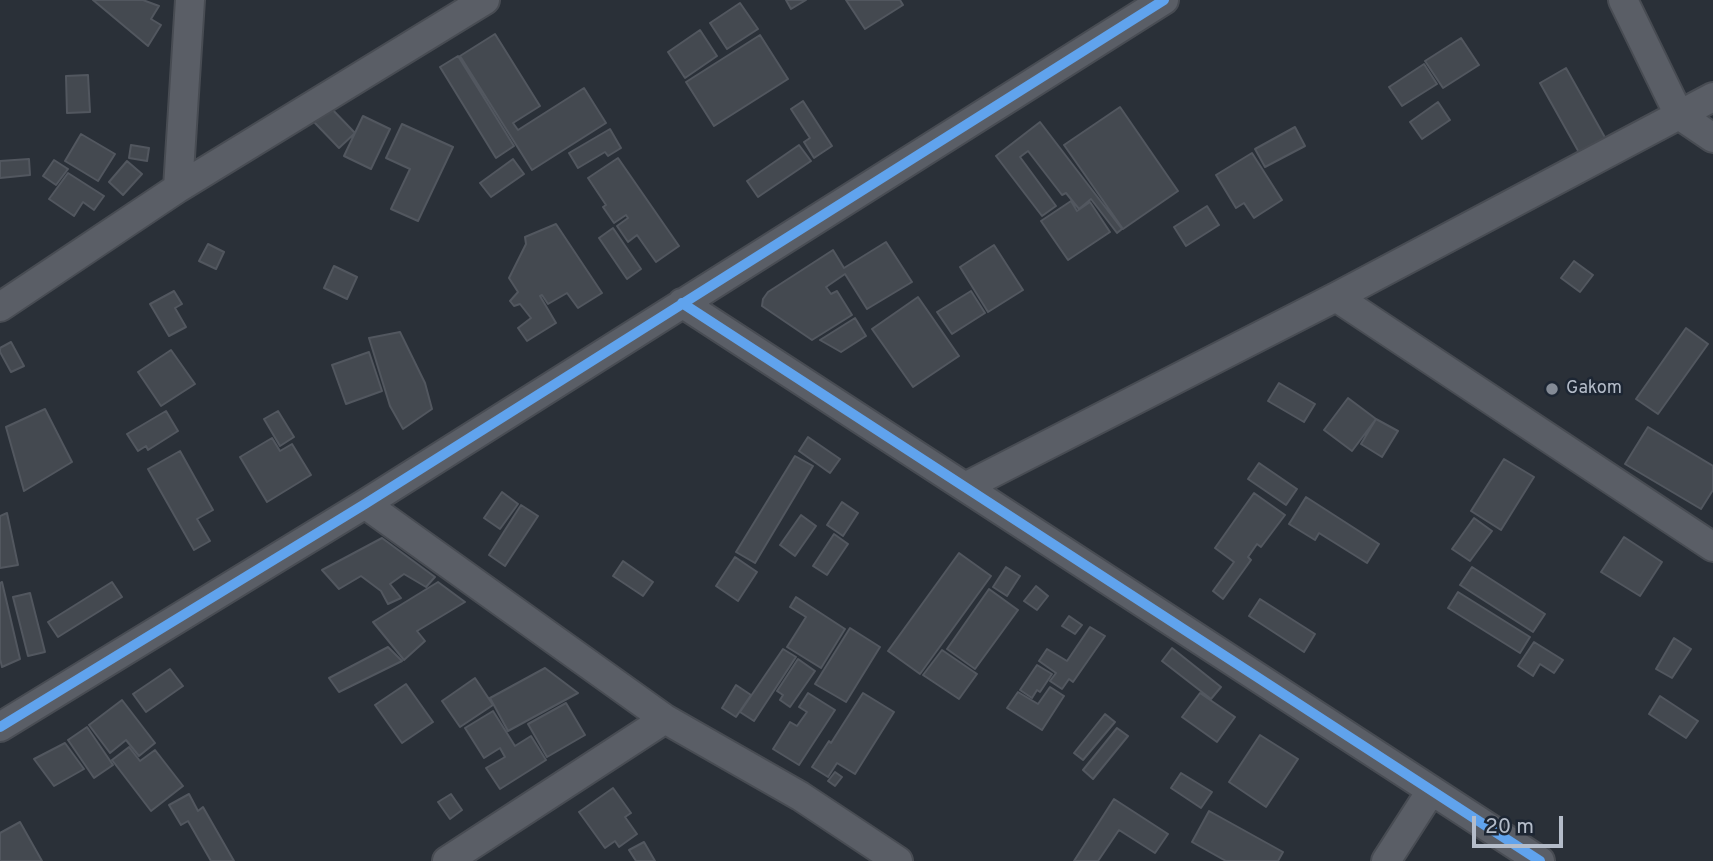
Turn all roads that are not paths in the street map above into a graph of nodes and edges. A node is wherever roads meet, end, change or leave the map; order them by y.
1 (190, 0) edge
2 (485, 0) edge
3 (1623, 0) edge
4 (1152, 3) edge
5 (1713, 97) edge
6 (1679, 115) junction
7 (1713, 138) edge
8 (178, 188) junction
9 (1336, 297) junction
10 (682, 303) junction
11 (0, 307) edge
12 (965, 487) junction
13 (365, 504) junction
14 (1713, 547) edge
15 (665, 719) junction
16 (0, 727) edge
17 (1431, 791) junction
18 (447, 861) edge
19 (898, 861) edge
20 (1386, 861) edge
21 (1541, 861) edge

1 - 8 street
2 - 8 street
3 - 6 street
4 - 10 street
5 - 6 street
6 - 7 street
6 - 9 street
8 - 11 street
9 - 12 street
9 - 14 street
10 - 12 street
10 - 13 street
12 - 17 street
13 - 15 street
13 - 16 street
15 - 18 street
15 - 19 street
17 - 20 street
17 - 21 street

